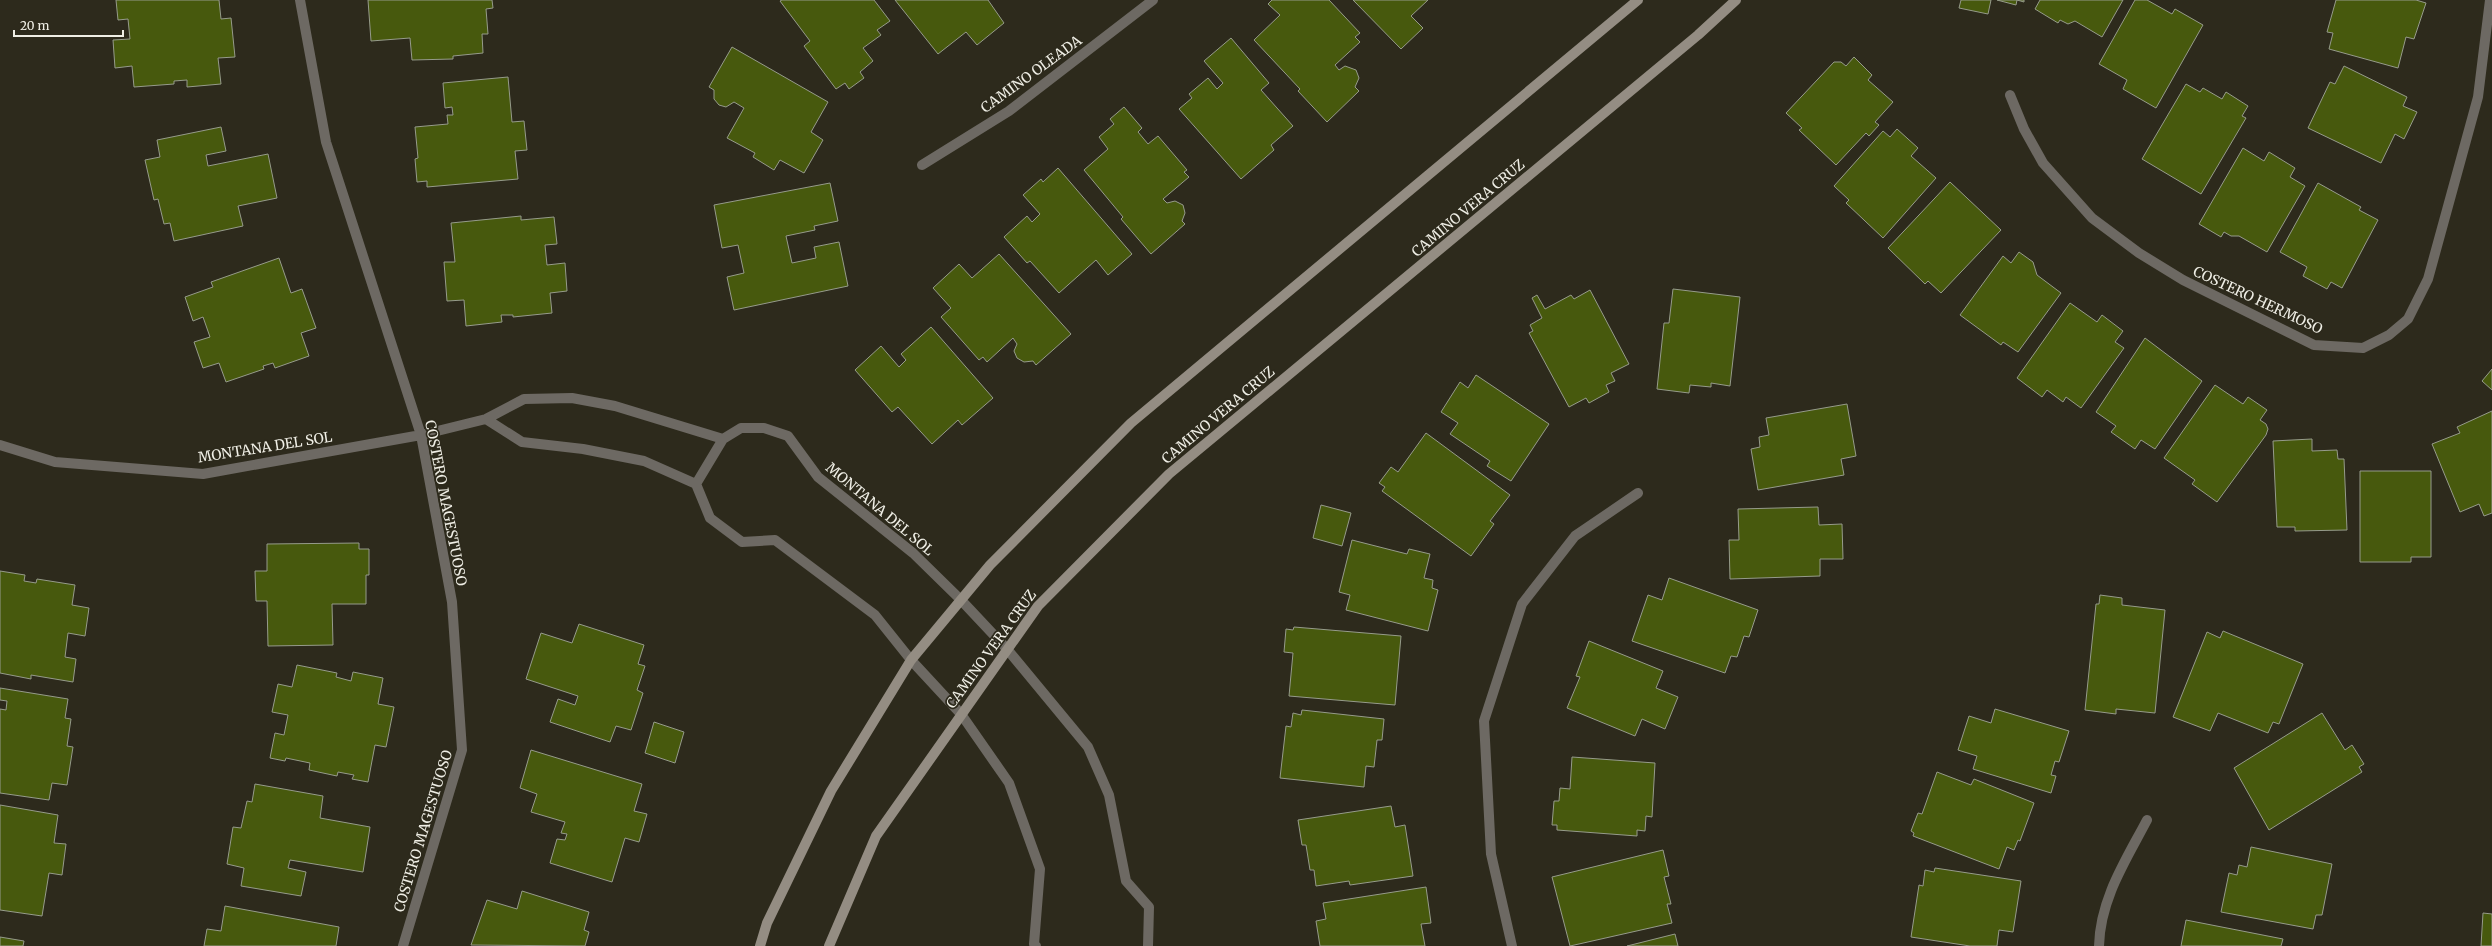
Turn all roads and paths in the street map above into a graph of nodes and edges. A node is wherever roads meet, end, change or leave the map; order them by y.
1 (300, 0) edge
2 (1153, 0) edge
3 (1638, 0) edge
4 (1736, 0) edge
5 (2490, 0) edge
6 (2010, 95) dead end
7 (922, 164) dead end
8 (486, 419) junction
9 (421, 434) junction
10 (723, 439) junction
11 (0, 445) edge
12 (696, 484) junction
13 (1638, 493) dead end
14 (961, 600) junction
15 (1007, 649) junction
16 (912, 660) junction
17 (961, 714) junction
18 (2147, 820) dead end
19 (403, 946) edge
20 (760, 946) edge
21 (829, 946) edge
22 (1036, 946) edge
23 (1148, 946) edge
24 (1512, 946) edge
25 (2100, 946) edge

1 - 9 street, COSTERO MAGESTUOSO
2 - 7 street, CAMINO OLEADA
3 - 14 main road
4 - 15 main road, CAMINO VERA CRUZ
5 - 6 street, COSTERO HERMOSO
8 - 9 street, MONTANA DEL SOL
8 - 10 street, MONTANA DEL SOL
8 - 12 street
9 - 11 street, MONTANA DEL SOL
9 - 19 street, COSTERO MAGESTUOSO
10 - 12 street, MONTANA DEL SOL
10 - 14 street, MONTANA DEL SOL
12 - 16 street
13 - 24 street
14 - 15 street, MONTANA DEL SOL
14 - 16 main road
15 - 17 main road, CAMINO VERA CRUZ
15 - 23 street, MONTANA DEL SOL
16 - 17 street
16 - 20 main road
17 - 21 main road, CAMINO VERA CRUZ
17 - 22 street
18 - 25 street

